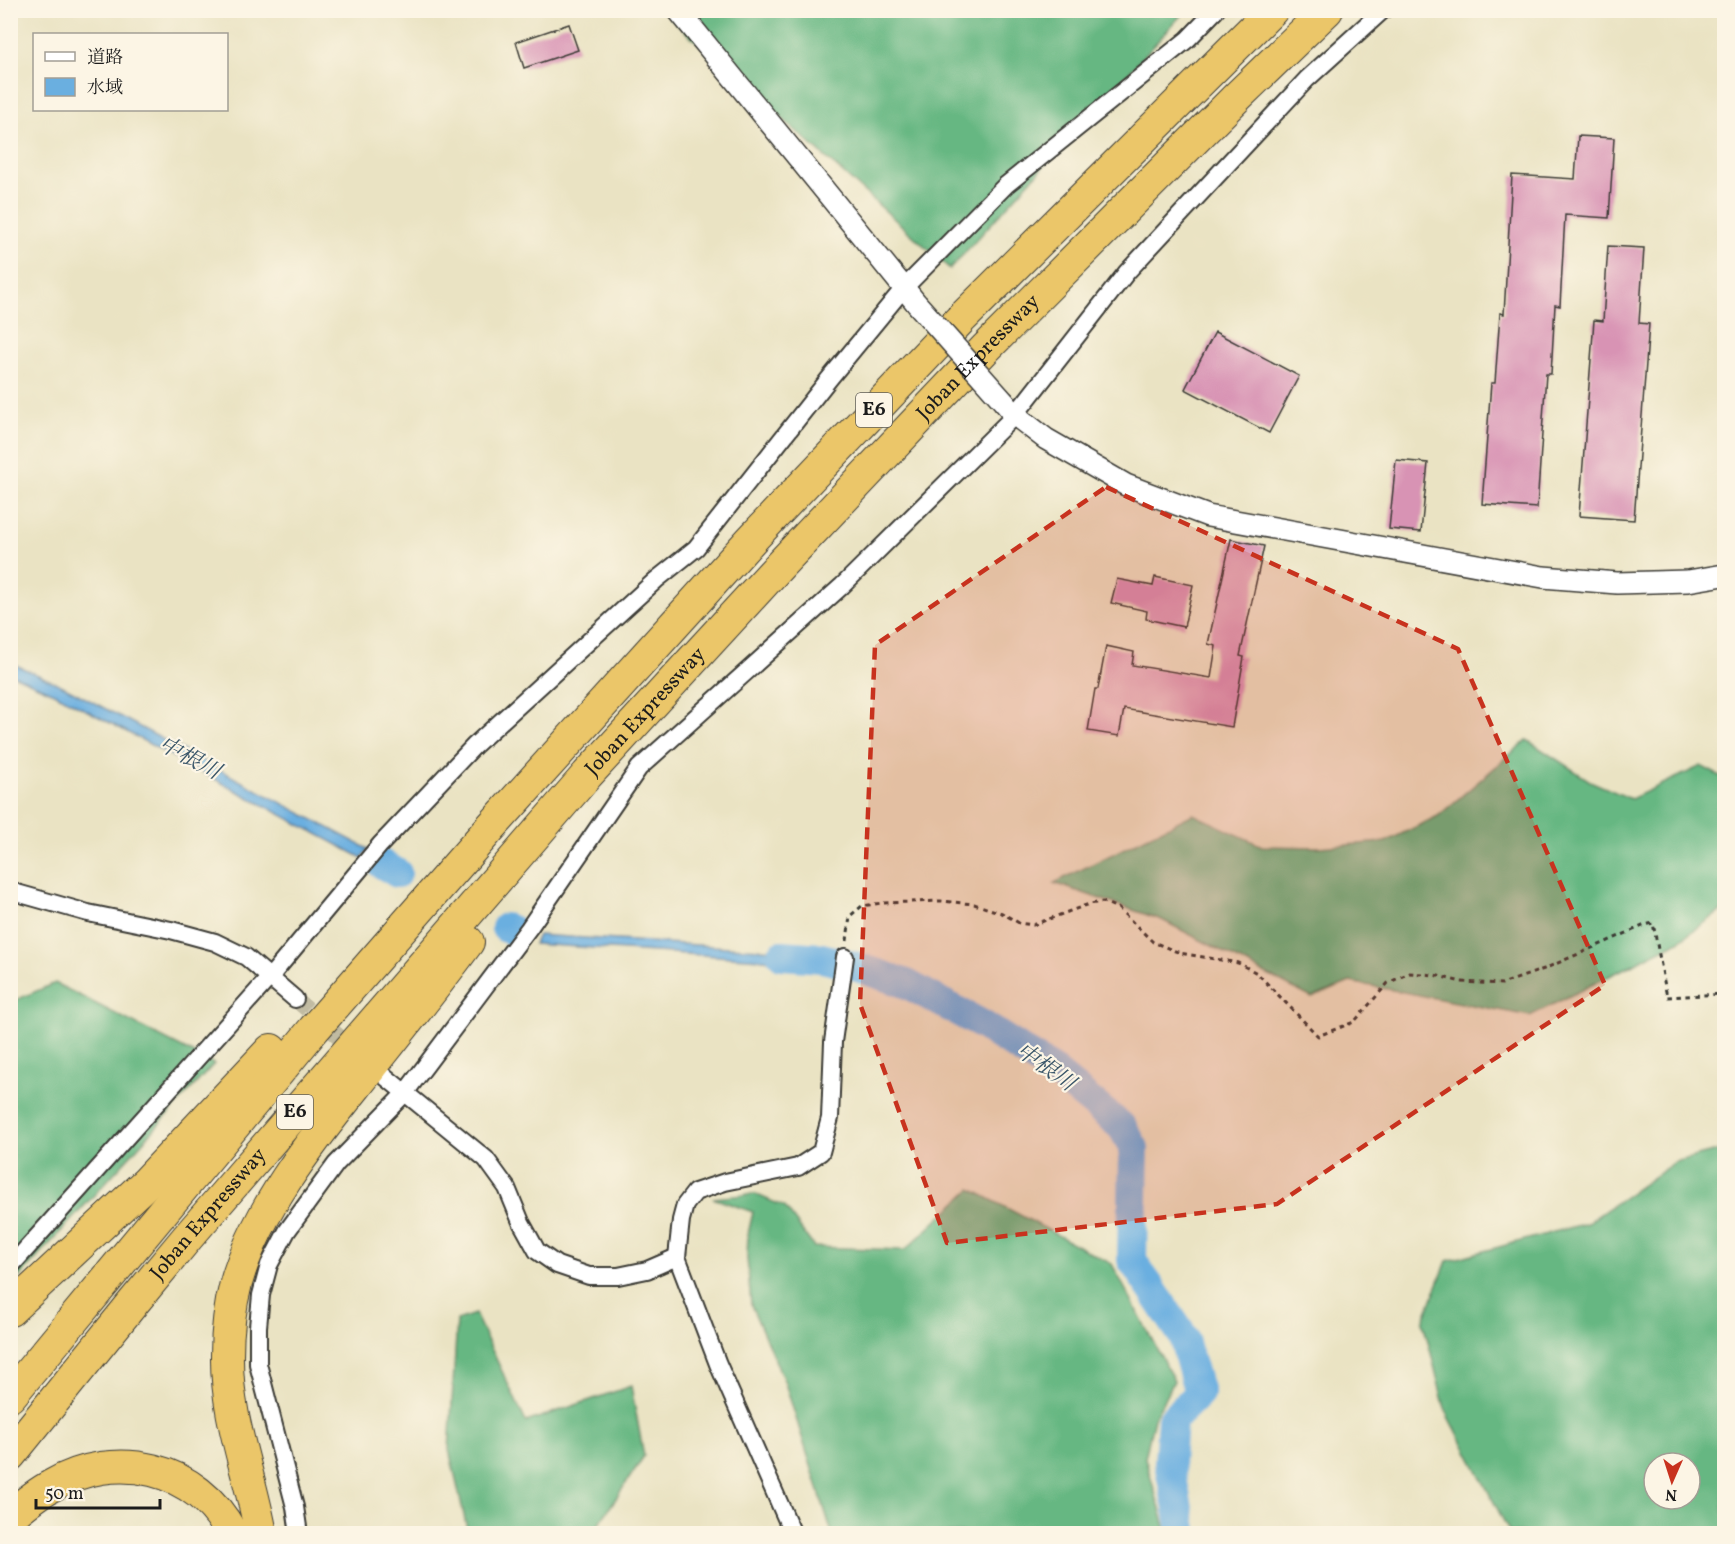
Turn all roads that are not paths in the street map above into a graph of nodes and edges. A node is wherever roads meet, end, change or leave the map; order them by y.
1 (678, 10) edge
2 (1216, 10) edge
3 (1272, 10) edge
4 (1327, 10) edge
5 (1383, 10) edge
6 (910, 297) junction
7 (1010, 408) junction
8 (1725, 575) edge
9 (587, 775) junction
10 (492, 826) junction
11 (10, 891) edge
12 (844, 965) road end
13 (270, 977) junction
14 (295, 999) tunnel mouth
15 (382, 1074) dead end
16 (405, 1093) junction
17 (677, 1257) junction
18 (10, 1267) edge
19 (10, 1310) edge
20 (10, 1396) edge
21 (10, 1455) edge
22 (10, 1516) edge
23 (232, 1533) edge
24 (261, 1533) edge
25 (299, 1533) edge
26 (793, 1533) edge

1 - 6 street
2 - 6 street
3 - 10 highway, Joban Expressway / E6
4 - 9 highway, Joban Expressway / E6
5 - 7 street
6 - 7 street, bridge
6 - 13 street
7 - 8 street
7 - 16 street
9 - 21 highway, Joban Expressway / E6
9 - 24 highway
10 - 19 highway
10 - 20 highway, Joban Expressway / E6
11 - 13 street
12 - 17 street
13 - 14 street
13 - 18 street
15 - 16 street
16 - 17 street
16 - 25 street
17 - 26 street
22 - 23 highway

